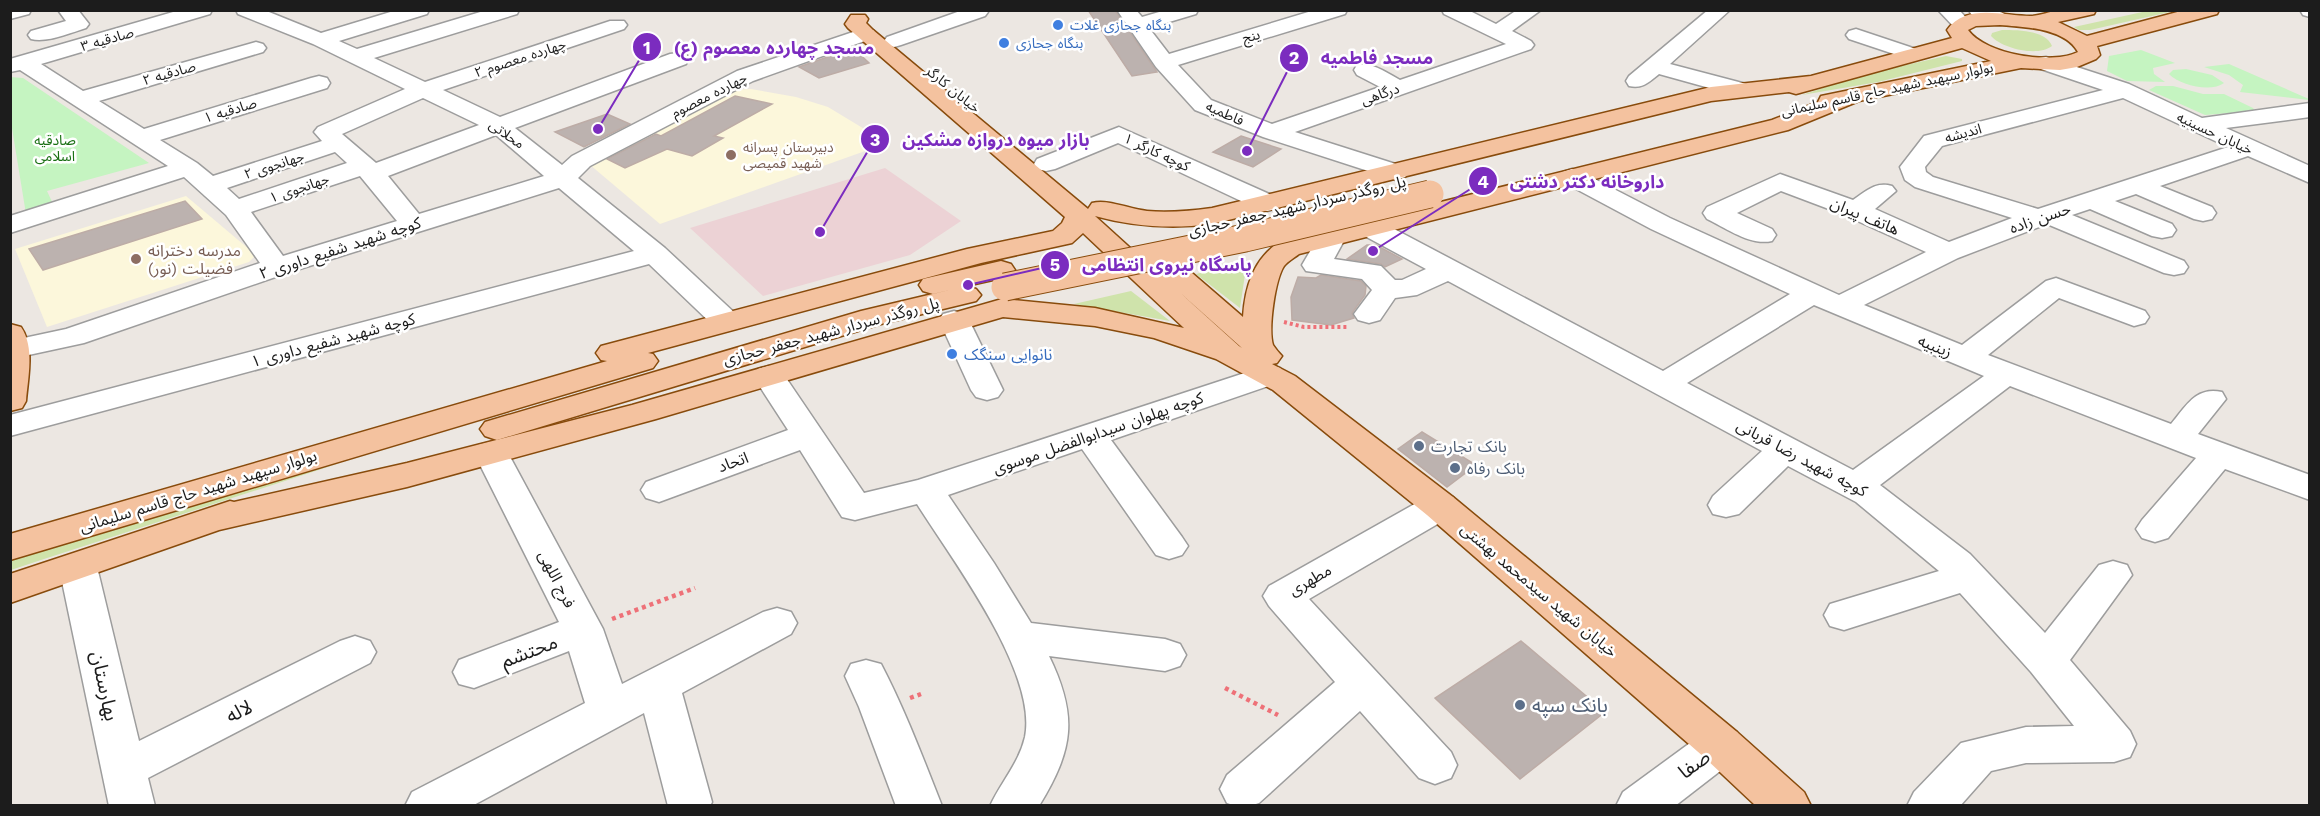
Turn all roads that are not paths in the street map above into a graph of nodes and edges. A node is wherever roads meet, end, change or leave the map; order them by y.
1 (22, 10) edge
2 (68, 10) edge
3 (203, 10) edge
4 (245, 10) edge
5 (420, 10) edge
6 (510, 10) edge
7 (930, 10) edge
8 (1189, 10) edge
9 (1338, 10) edge
10 (1451, 10) edge
11 (1532, 10) edge
12 (1721, 10) edge
13 (1978, 10) edge
14 (2210, 10) edge
15 (978, 12) dead end
16 (2078, 12) edge
17 (10, 13) edge
18 (2026, 17) edge
19 (1131, 18) edge
20 (2000, 19) junction
21 (617, 25) dead end
22 (1958, 25) edge
23 (869, 27) edge
24 (1498, 31) junction
25 (1856, 35) dead end
26 (320, 40) junction
27 (1935, 47) junction
28 (256, 48) dead end
29 (2084, 51) junction
30 (1912, 54) junction
31 (19, 56) edge
32 (354, 57) junction
33 (678, 59) dead end
34 (2021, 61) junction
35 (1164, 62) junction
36 (2046, 63) junction
37 (1655, 66) junction
38 (1985, 68) junction
39 (1365, 70) dead end
40 (1637, 81) dead end
41 (1817, 82) junction
42 (319, 83) dead end
43 (1398, 88) junction
44 (422, 90) junction
45 (1742, 90) junction
46 (2123, 90) junction
47 (1851, 97) junction
48 (81, 99) junction
49 (1721, 104) joint
50 (2310, 110) edge
51 (1753, 117) joint
52 (2199, 125) junction
53 (499, 126) junction
54 (1271, 132) junction
55 (141, 138) junction
56 (339, 143) junction
57 (2248, 148) junction
58 (1046, 164) junction
59 (188, 168) junction
60 (368, 170) junction
61 (2310, 176) edge
62 (1572, 177) junction
63 (563, 178) junction
64 (2136, 185) junction
65 (209, 186) junction
66 (1421, 188) junction
67 (1883, 191) dead end
68 (2091, 200) junction
69 (1267, 203) junction
70 (235, 209) junction
71 (1856, 210) junction
72 (1090, 212) junction
73 (2203, 213) dead end
74 (2043, 217) junction
75 (413, 224) junction
76 (10, 225) edge
77 (1371, 228) junction
78 (2162, 230) dead end
79 (1762, 235) dead end
80 (1332, 237) junction
81 (1948, 252) junction
82 (655, 254) junction
83 (277, 267) junction
84 (2174, 267) dead end
85 (1449, 269) junction
86 (996, 280) junction
87 (1387, 290) junction
88 (1811, 294) junction
89 (1839, 306) junction
90 (1369, 314) road end
91 (2134, 317) dead end
92 (954, 320) junction
93 (728, 322) junction
94 (12, 344) edge
95 (1965, 358) junction
96 (1260, 364) junction
97 (2005, 375) junction
98 (769, 376) junction
99 (1663, 384) junction
100 (987, 390) dead end
101 (2210, 399) dead end
102 (10, 402) edge
103 (10, 426) edge
104 (808, 435) junction
105 (1091, 436) junction
106 (2177, 438) junction
107 (1785, 449) junction
108 (379, 452) junction
109 (491, 453) junction
110 (2219, 454) junction
111 (221, 484) junction
112 (1855, 486) junction
113 (2310, 488) edge
114 (659, 490) dead end
115 (926, 490) junction
116 (1726, 505) dead end
117 (1440, 507) junction
118 (209, 520) junction
119 (2155, 529) dead end
120 (1169, 546) dead end
121 (10, 547) edge
122 (78, 567) junction
123 (2113, 575) dead end
124 (1966, 576) junction
125 (10, 589) edge
126 (1844, 615) dead end
127 (777, 623) dead end
128 (583, 629) junction
129 (1020, 638) junction
130 (355, 652) dead end
131 (1165, 655) dead end
132 (2046, 661) junction
133 (474, 672) dead end
134 (866, 676) dead end
135 (658, 684) junction
136 (1362, 684) junction
137 (609, 711) junction
138 (1721, 745) junction
139 (1435, 765) dead end
140 (128, 788) edge
141 (1243, 789) dead end
142 (689, 802) dead end
143 (428, 806) edge
144 (919, 806) edge
145 (1013, 806) edge
146 (1639, 806) edge
147 (1788, 806) edge
148 (1930, 806) edge

1 - 17 street
2 - 31 street
3 - 31 street, صادقیه ۳
4 - 26 street, محلاتی
5 - 26 street
6 - 32 street
7 - 23 street
8 - 19 street
9 - 35 street, ینج
10 - 24 street
11 - 24 street
12 - 37 street
13 - 20 street
14 - 29 main road
15 - 23 street
16 - 18 main road
18 - 20 main road, بولوار سپهبد شهید حاج قاسم سلیمانی
18 - 29 main road
19 - 35 street, فاطمیه
20 - 22 main road, بولوار سپهبد شهید حاج قاسم سلیمانی
21 - 44 street, چهارده معصوم ۲
22 - 27 main road, بولوار سپهبد شهید حاج قاسم سلیمانی
22 - 34 main road
23 - 58 main road, خیابان کارگر
23 - 63 street, چهارده معصوم
23 - 72 main road, خیابان کارگر
24 - 43 street, درگاهی
25 - 30 street
26 - 32 street, محلاتی
27 - 30 main road, بولوار سپهبد شهید حاج قاسم سلیمانی
27 - 38 main road
28 - 48 street, صادقیه ۲
29 - 36 main road
29 - 46 street
30 - 41 main road, بولوار سپهبد شهید حاج قاسم سلیمانی
31 - 48 street
32 - 44 street, محلاتی
33 - 53 street, جهانجوی ۱
34 - 36 main road
34 - 38 main road, بولوار سپهبد شهید حاج قاسم سلیمانی
35 - 54 street, فاطمیه
36 - 46 street
37 - 40 street
37 - 45 street
38 - 47 main road, بولوار سپهبد شهید حاج قاسم سلیمانی
39 - 43 street
41 - 45 main road
41 - 49 main road, بولوار سپهبد شهید حاج قاسم سلیمانی
42 - 55 street, صادقیه ۱
43 - 54 street, درگاهی
44 - 53 street, محلاتی
44 - 56 street
45 - 66 main road
46 - 52 street, خیابان حسینیه
46 - 74 street, اندیشه
47 - 51 main road, بولوار سپهبد شهید حاج قاسم سلیمانی
47 - 62 main road
48 - 55 street
49 - 66 main road, پل روگذر سردار شهید جعفر حجازی
50 - 52 street
51 - 66 main road, پل روگذر سردار شهید جعفر حجازی
52 - 57 street, خیابان حسینیه
53 - 60 street, جهانجوی ۱
53 - 63 street, محلاتی
54 - 66 street, فاطمیه
55 - 59 street
56 - 60 street
56 - 65 street, جهانجوی ۲
57 - 61 street, خیابان حسینیه
57 - 64 street, حسن زاده
58 - 69 street, کوچه کارگر ۱
58 - 72 main road, خیابان کارگر
59 - 65 street
59 - 76 street
60 - 70 street, جهانجوی ۱
60 - 75 street
62 - 66 main road
62 - 88 street, زینبیه
63 - 75 street, کوچه شهید شفیع داوری ۲
63 - 82 street, محلاتی
64 - 68 street, حسن زاده
64 - 73 street
65 - 70 street
66 - 69 main road
66 - 77 main road
66 - 86 main road, پل روگذر سردار شهید جعفر حجازی, bridge
67 - 71 street
68 - 74 street, حسن زاده
68 - 78 street
69 - 72 main road
70 - 83 street
71 - 79 street, هاتف پیران
71 - 81 street, هاتف پیران
72 - 86 main road
72 - 96 main road, خیابان شهید سیدمحمد بهشتی
74 - 81 street, حسن زاده
74 - 84 street
75 - 83 street, کوچه شهید شفیع داوری ۲
77 - 80 main road
77 - 85 street, کوچه شهید رضا قربانی
80 - 87 street
80 - 96 main road
81 - 89 street, حسن زاده
82 - 93 street, محلاتی
82 - 103 street, کوچه شهید شفیع داوری ۱
83 - 94 street, کوچه شهید شفیع داوری ۲
85 - 87 street
85 - 99 street, کوچه شهید رضا قربانی
86 - 92 main road
86 - 93 main road
86 - 96 main road
86 - 108 main road, پل روگذر سردار شهید جعفر حجازی
87 - 90 street
88 - 89 street, زینبیه
88 - 99 street
89 - 95 street, زینبیه
91 - 95 street
92 - 98 main road
92 - 100 street
93 - 111 main road
94 - 102 main road
95 - 97 street, زینبیه
96 - 105 street, کوچه پهلوان سیدابوالفضل موسوی
96 - 117 main road, خیابان شهید سیدمحمد بهشتی
97 - 106 street, زینبیه
97 - 112 street
98 - 104 street, کوچه پهلوان سیدابوالفضل موسوی
98 - 109 main road
99 - 107 street, کوچه شهید رضا قربانی
101 - 106 street
104 - 114 street, اتحاد
104 - 115 street, کوچه پهلوان سیدابوالفضل موسوی
105 - 115 street, کوچه پهلوان سیدابوالفضل موسوی
105 - 120 street
106 - 110 street, زینبیه
107 - 112 street, کوچه شهید رضا قربانی
107 - 116 street
108 - 111 main road, بولوار سپهبد شهید حاج قاسم سلیمانی
108 - 118 main road, بولوار سپهبد شهید حاج قاسم سلیمانی
109 - 118 main road
109 - 128 street, فرج اللهی
110 - 113 street, زینبیه
110 - 119 street
111 - 121 main road, بولوار سپهبد شهید حاج قاسم سلیمانی
112 - 124 street, کوچه شهید رضا قربانی
115 - 129 street
117 - 136 street, مطهری
117 - 138 main road, خیابان شهید سیدمحمد بهشتی
118 - 122 main road, بولوار سپهبد شهید حاج قاسم سلیمانی
122 - 125 main road, بولوار سپهبد شهید حاج قاسم سلیمانی
122 - 140 street, بهارستان
123 - 132 street
124 - 126 street
124 - 132 street, کوچه شهید رضا قربانی
127 - 135 street
128 - 133 street, محتشم
128 - 137 street, فرج اللهی
129 - 131 street
129 - 145 street
130 - 140 street, لاله
132 - 148 street, کوچه شهید رضا قربانی
134 - 144 street
135 - 137 street
135 - 142 street
136 - 139 street, مطهری
136 - 141 street
137 - 143 street
138 - 146 street, صفا
138 - 147 main road, خیابان شهید سیدمحمد بهشتی

